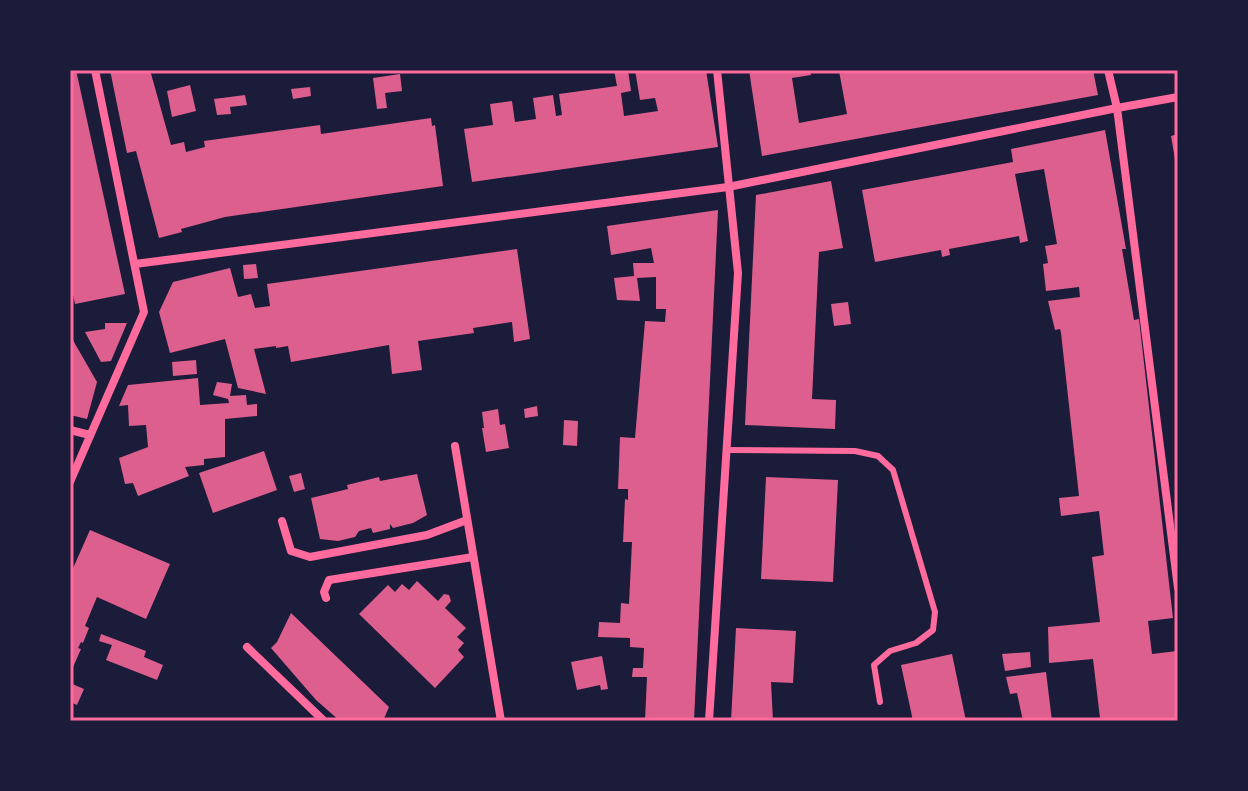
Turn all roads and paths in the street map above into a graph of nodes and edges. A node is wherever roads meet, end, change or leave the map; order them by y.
1 (95, 70) edge
2 (717, 70) edge
3 (1108, 70) edge
4 (1178, 97) edge
5 (1117, 108) junction
6 (728, 187) junction
7 (135, 264) junction
8 (70, 430) edge
9 (90, 435) junction
10 (455, 446) dead end
11 (726, 450) junction
12 (70, 482) edge
13 (467, 520) junction
14 (282, 521) dead end
15 (473, 557) junction
16 (1178, 588) edge
17 (326, 598) dead end
18 (247, 647) dead end
19 (880, 702) dead end
20 (324, 721) edge
21 (501, 721) edge
22 (709, 721) edge

1 - 7 street
2 - 6 street
3 - 5 street
4 - 5 street
5 - 6 street
5 - 16 street
6 - 7 street
6 - 11 street
7 - 9 street
8 - 9 street
9 - 12 street
10 - 13 street
11 - 19 lane
11 - 22 street
13 - 14 street
13 - 15 street
15 - 17 street
15 - 21 street
18 - 20 street

